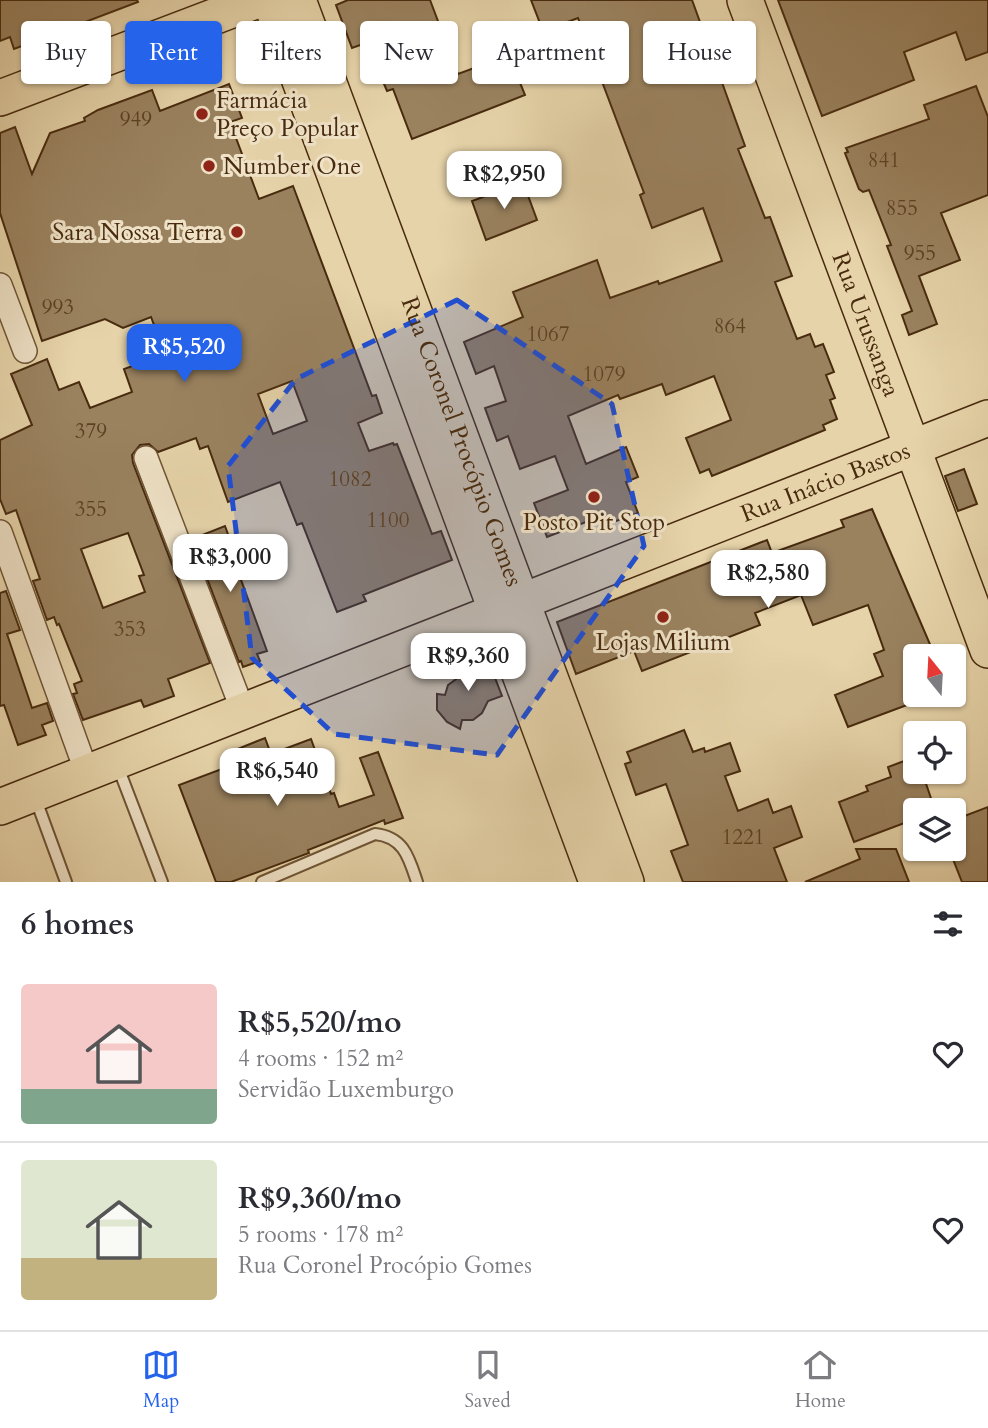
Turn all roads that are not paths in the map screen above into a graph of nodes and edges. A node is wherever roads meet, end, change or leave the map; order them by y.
1 (258, 0) edge
2 (270, 0) edge
3 (299, 0) edge
4 (746, 0) edge
5 (0, 99) edge
6 (0, 285) edge
7 (25, 351) dead end
8 (988, 418) edge
9 (913, 448) junction
10 (146, 458) dead end
11 (0, 532) edge
12 (510, 606) junction
13 (988, 650) edge
14 (243, 711) junction
15 (101, 767) junction
16 (33, 794) junction
17 (0, 807) edge
18 (66, 882) edge
19 (162, 882) edge
20 (262, 882) edge
21 (417, 882) edge
22 (597, 882) edge
23 (626, 882) edge

1 - 5 main road
2 - 12 main road, Rua Coronel Procópio Gomes
3 - 12 main road, Rua Coronel Procópio Gomes
4 - 9 main road, Rua Urussanga
6 - 7 street
8 - 9 main road, Rua Inácio Bastos
9 - 12 main road, Rua Inácio Bastos
9 - 13 main road, Rua Urussanga
10 - 14 street
11 - 15 street
12 - 14 main road, Rua Inácio Bastos
12 - 22 main road, Rua Coronel Procópio Gomes
12 - 23 main road, Rua Coronel Procópio Gomes
14 - 15 main road, Rua Inácio Bastos
15 - 16 main road, Rua Inácio Bastos
15 - 19 lane
16 - 17 main road, Rua Inácio Bastos
16 - 18 lane
20 - 21 lane

